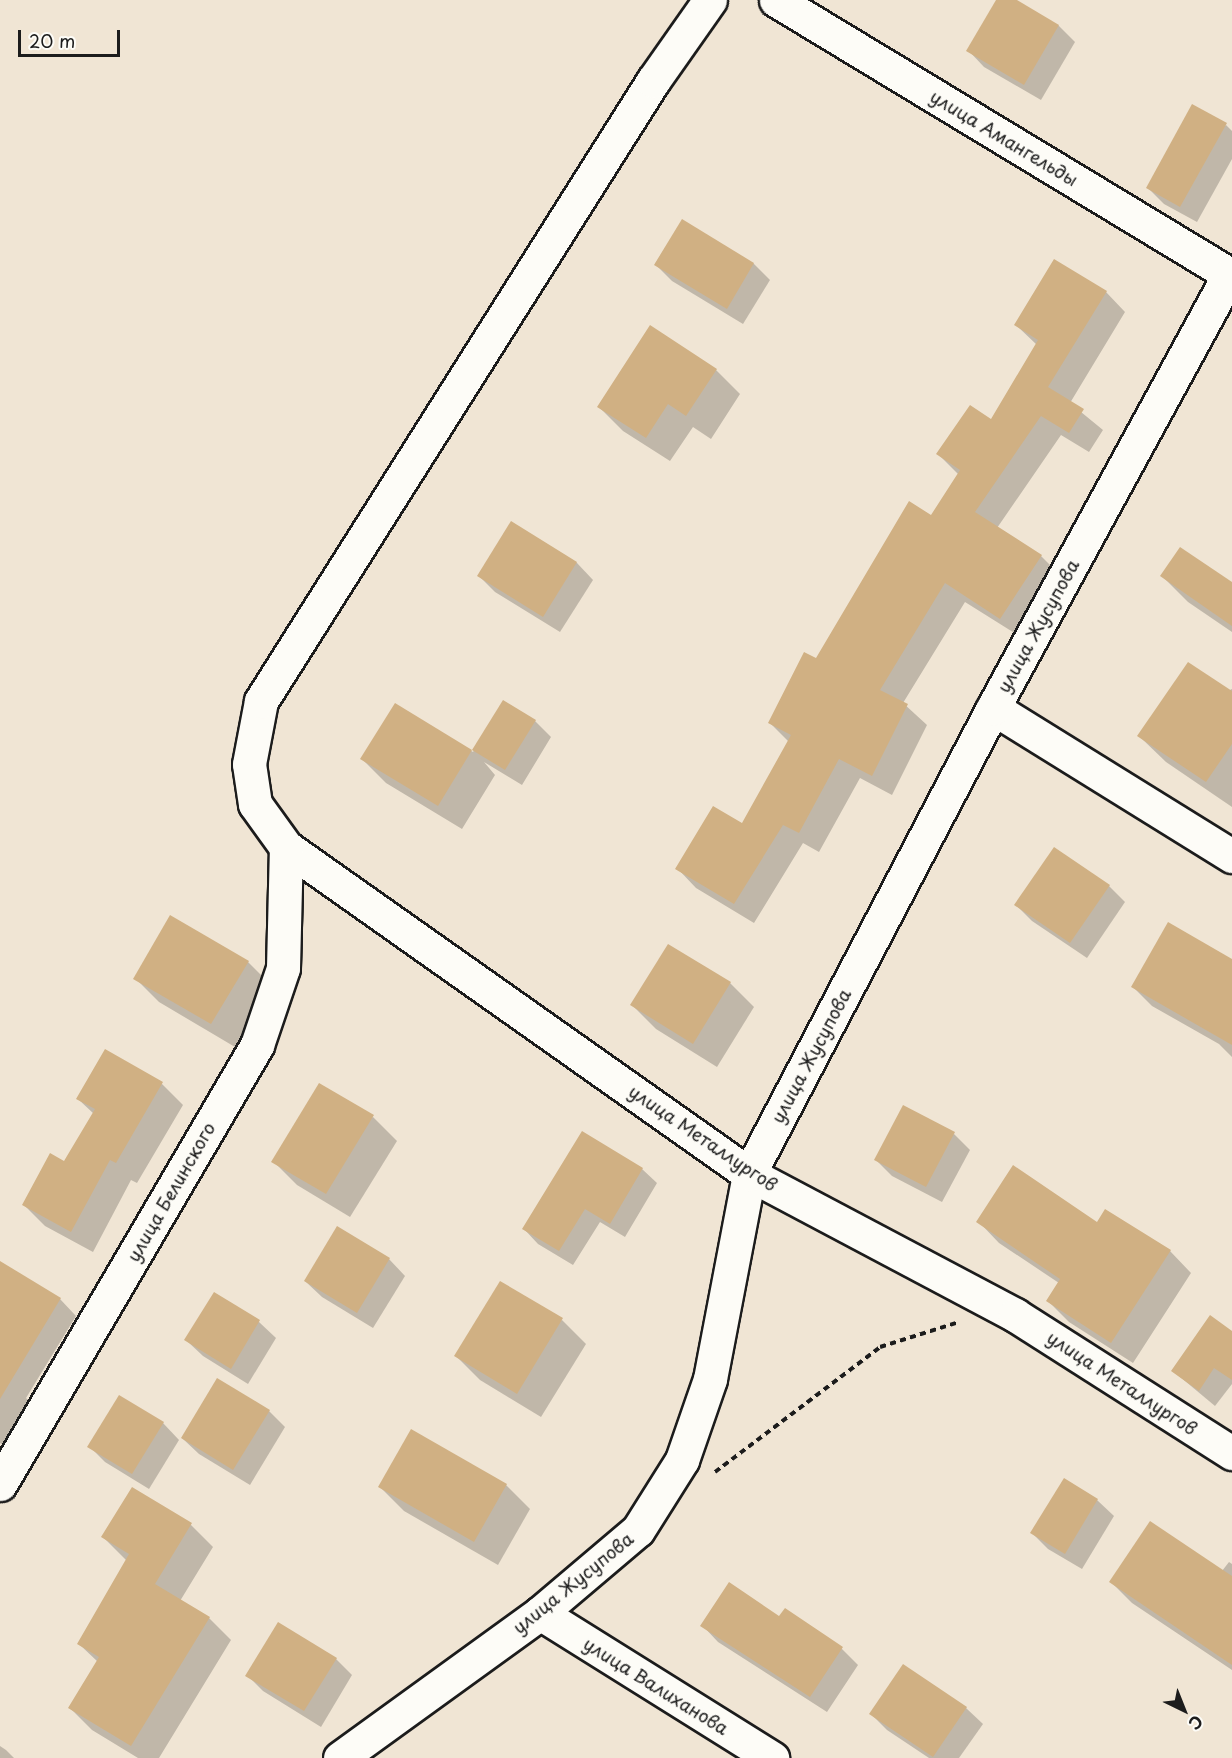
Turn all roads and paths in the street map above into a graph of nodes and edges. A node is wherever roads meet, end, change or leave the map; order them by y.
1 (710, 0) edge
2 (776, 0) edge
3 (1231, 276) edge
4 (993, 708) junction
5 (286, 847) junction
6 (1232, 856) edge
7 (749, 1174) junction
8 (961, 1322) dead end
9 (1232, 1453) edge
10 (712, 1474) dead end
11 (0, 1484) edge
12 (540, 1613) junction
13 (340, 1758) edge
14 (772, 1758) edge

1 - 5 street, улица Металлургов
2 - 3 street, улица Амангельды
3 - 4 street, улица Жусупова
4 - 6 street
4 - 7 street, улица Жусупова
5 - 7 street, улица Металлургов
5 - 11 street, улица Белинского
7 - 9 street, улица Металлургов
7 - 12 street, улица Жусупова
8 - 10 path
12 - 13 street, улица Жусупова
12 - 14 street, улица Валиханова

